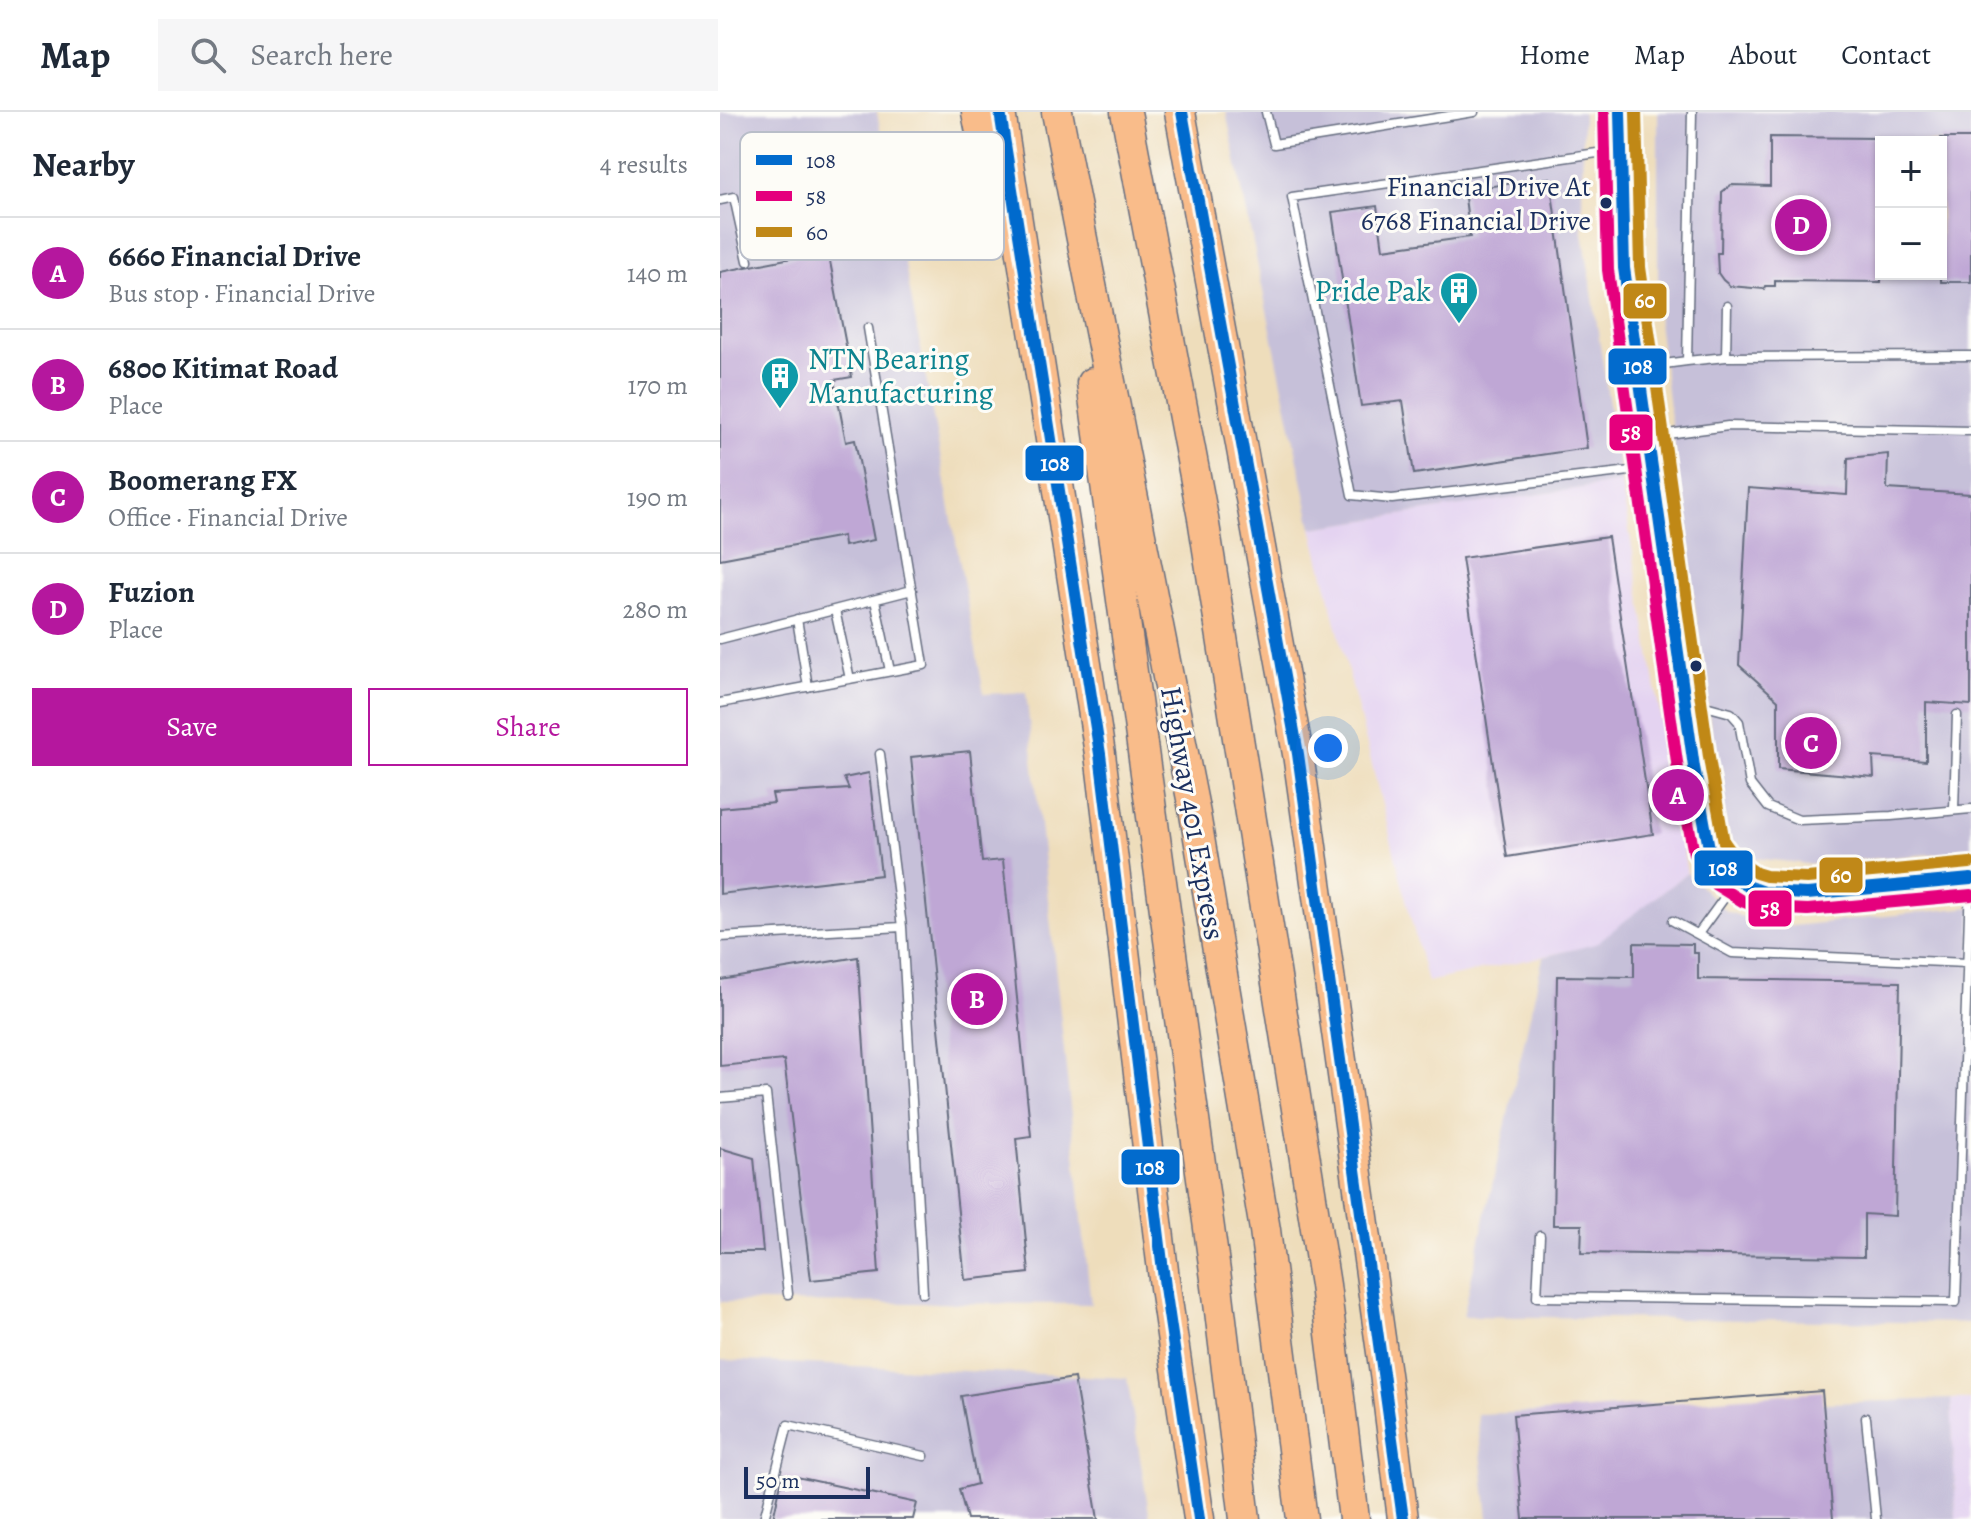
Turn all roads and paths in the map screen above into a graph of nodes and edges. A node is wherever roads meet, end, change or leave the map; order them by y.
1 (977, 112) edge
2 (1000, 112) edge
3 (1056, 112) edge
4 (1126, 112) edge
5 (1181, 112) edge
6 (1266, 112) edge
7 (1474, 112) edge
8 (1620, 112) edge
9 (1692, 112) edge
10 (981, 132) edge
11 (1003, 132) edge
12 (1004, 138) edge
13 (1619, 150) junction
14 (720, 200) edge
15 (740, 224) edge
16 (1004, 253) edge
17 (1727, 306) dead end
18 (868, 328) dead end
19 (1971, 356) edge
20 (1726, 357) junction
21 (1687, 361) junction
22 (1637, 368) junction
23 (1971, 431) edge
24 (1647, 437) junction
25 (1653, 468) junction
26 (912, 590) junction
27 (875, 600) junction
28 (835, 610) junction
29 (797, 619) junction
30 (720, 639) edge
31 (890, 671) junction
32 (850, 679) junction
33 (808, 687) junction
34 (720, 703) edge
35 (1688, 708) junction
36 (1957, 715) dead end
37 (880, 754) dead end
38 (1100, 754) junction
39 (1954, 809) junction
40 (1971, 809) edge
41 (1971, 879) edge
42 (1738, 880) junction
43 (1673, 921) dead end
44 (902, 927) junction
45 (1698, 934) junction
46 (720, 937) edge
47 (1967, 963) junction
48 (720, 1098) edge
49 (1540, 1236) dead end
50 (923, 1293) dead end
51 (788, 1294) dead end
52 (1866, 1418) dead end
53 (924, 1456) dead end
54 (764, 1519) edge
55 (1199, 1519) edge
56 (1245, 1519) edge
57 (1302, 1519) edge
58 (1354, 1519) edge
59 (1403, 1519) edge
60 (1876, 1519) edge

1 - 10 highway
2 - 11 highway
3 - 56 highway
3 - 57 highway, Highway 401 Express
4 - 58 highway, Highway 401 Express
5 - 59 highway
6 - 7 lane
8 - 13 street
9 - 21 lane
12 - 38 highway
13 - 22 street
13 - 25 lane
14 - 15 lane
16 - 38 highway
17 - 20 lane
18 - 26 lane
19 - 20 lane
20 - 21 lane
21 - 22 lane
22 - 24 street
23 - 24 lane
24 - 25 street
25 - 35 street
26 - 27 lane
26 - 31 lane
27 - 28 lane
27 - 31 lane
28 - 29 lane
28 - 32 lane
29 - 30 lane
29 - 33 lane
31 - 32 lane
32 - 33 lane
33 - 34 lane
35 - 39 lane
35 - 42 street
36 - 39 lane
37 - 44 lane
38 - 55 highway
39 - 40 lane
41 - 42 street
41 - 47 lane
42 - 45 lane
43 - 45 lane
44 - 46 lane
44 - 50 lane
45 - 47 lane
47 - 49 lane
48 - 51 lane
52 - 60 lane
53 - 54 lane

